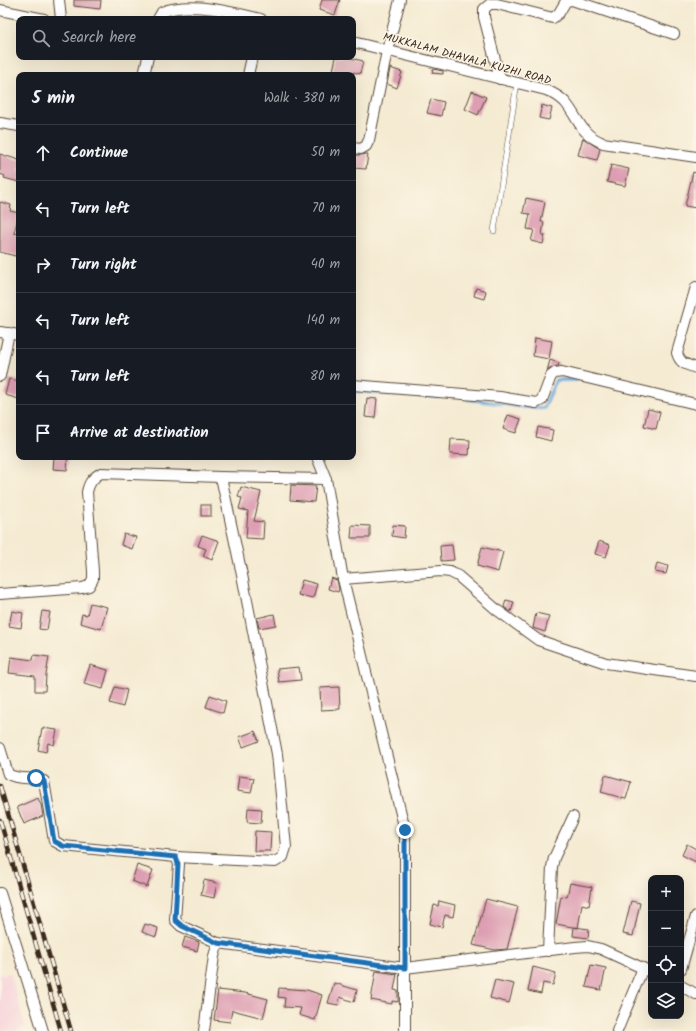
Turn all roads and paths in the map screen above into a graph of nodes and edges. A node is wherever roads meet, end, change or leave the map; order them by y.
1 (58, 0) edge
2 (164, 0) edge
3 (400, 0) edge
4 (572, 0) edge
5 (0, 10) edge
6 (160, 15) edge
7 (29, 16) edge
8 (61, 16) edge
9 (245, 16) edge
10 (674, 34) dead end
11 (356, 43) edge
12 (387, 51) junction
13 (147, 60) edge
14 (251, 60) edge
15 (145, 72) edge
16 (249, 72) edge
17 (500, 79) junction
18 (517, 83) junction
19 (0, 123) edge
20 (16, 126) edge
21 (356, 148) edge
22 (696, 157) edge
23 (494, 231) dead end
24 (696, 287) edge
25 (9, 334) edge
26 (696, 368) edge
27 (0, 376) edge
28 (356, 385) edge
29 (696, 404) edge
30 (318, 460) edge
31 (221, 477) junction
32 (326, 479) junction
33 (343, 579) junction
34 (0, 594) edge
35 (696, 676) edge
36 (0, 748) edge
37 (573, 817) dead end
38 (176, 857) junction
39 (0, 893) edge
40 (696, 916) edge
41 (218, 943) junction
42 (548, 950) junction
43 (684, 958) edge
44 (405, 968) junction
45 (647, 970) edge
46 (684, 988) edge
47 (696, 994) edge
48 (43, 1031) edge
49 (204, 1031) edge
50 (405, 1031) edge
51 (616, 1031) edge

1 - 8 street
2 - 6 street
3 - 12 street
4 - 10 street
4 - 17 street
5 - 7 street
6 - 9 street
11 - 12 street, MUKKALAM DHAVALA KUZHI ROAD
12 - 17 street, MUKKALAM DHAVALA KUZHI ROAD
12 - 21 street
13 - 15 street
14 - 16 street
17 - 18 street, MUKKALAM DHAVALA KUZHI ROAD
18 - 22 street, MUKKALAM DHAVALA KUZHI ROAD
18 - 23 lane
19 - 20 street
24 - 26 street
25 - 27 street
28 - 29 street
30 - 32 street
31 - 32 street
31 - 34 street
31 - 38 street
32 - 33 street
33 - 35 street
33 - 44 street
36 - 38 street
37 - 42 street
38 - 41 street
39 - 48 street
40 - 43 street
41 - 44 street
41 - 49 street
42 - 44 street
42 - 45 street
44 - 50 street
45 - 51 street
46 - 47 street

